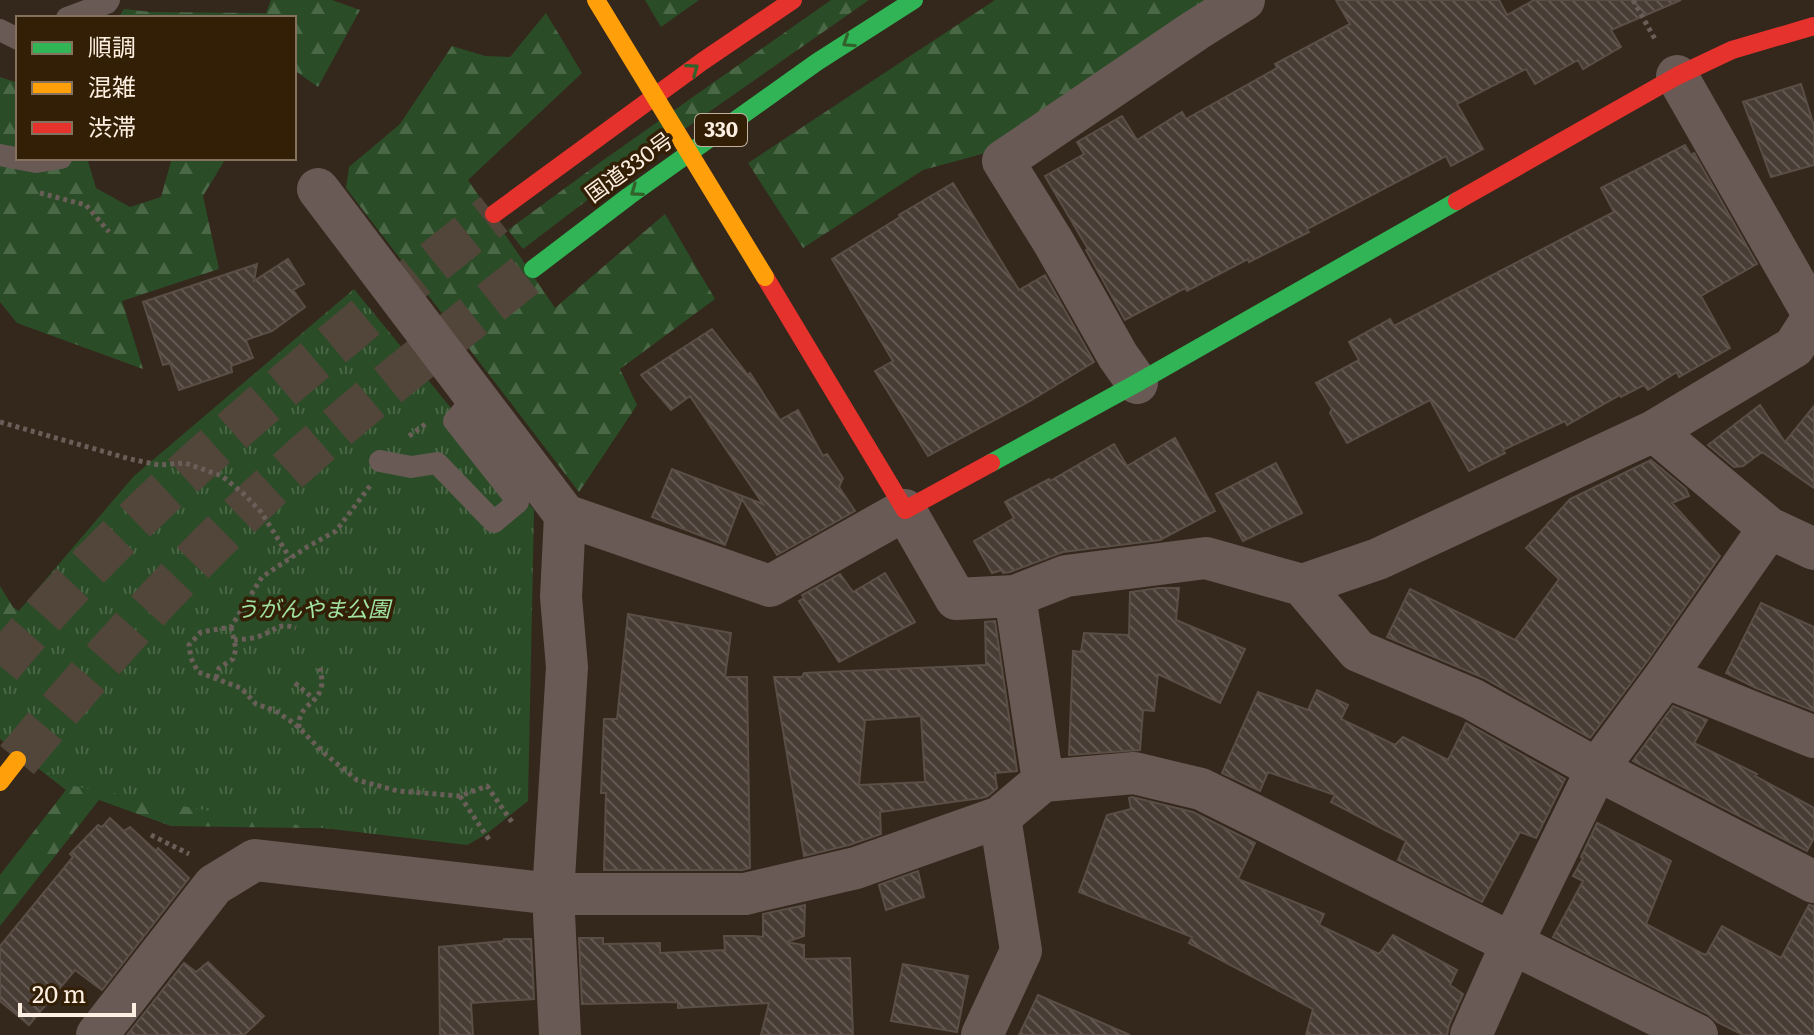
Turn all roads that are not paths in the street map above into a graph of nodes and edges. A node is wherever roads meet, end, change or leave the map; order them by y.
1 (109, 0) edge
2 (596, 0) edge
3 (793, 0) edge
4 (914, 0) edge
5 (1244, 0) edge
6 (72, 16) edge
7 (1814, 26) edge
8 (1677, 76) junction
9 (26, 160) edge
10 (48, 160) edge
11 (318, 189) dead end
12 (494, 214) tunnel mouth
13 (533, 269) tunnel mouth
14 (1809, 335) edge
15 (1137, 383) junction
16 (475, 397) junction
17 (1654, 431) junction
18 (380, 461) road end
19 (905, 510) junction
20 (565, 515) junction
21 (1769, 528) junction
22 (1814, 549) edge
23 (1302, 585) junction
24 (1015, 596) junction
25 (1665, 677) junction
26 (1814, 737) edge
27 (17, 760) tunnel mouth
28 (1597, 769) junction
29 (1043, 781) junction
30 (0, 782) edge
31 (1000, 817) junction
32 (1814, 882) edge
33 (553, 894) junction
34 (1512, 943) junction
35 (97, 1035) edge
36 (560, 1035) edge
37 (982, 1035) edge
38 (1471, 1035) edge
39 (1697, 1035) edge

1 - 6 lane
2 - 19 main road, bridge
12 -> 3 main road, 国道330号
4 -> 13 main road, 国道330号 / 330
5 - 15 street
7 - 8 main road
8 - 14 street
8 - 15 main road
9 - 10 lane
11 - 16 street
14 - 17 street
15 - 19 main road
16 - 18 lane
16 - 20 street
17 - 21 street
17 - 23 street
19 - 20 street
19 - 24 street
20 - 33 street
21 - 22 street
21 - 25 street
23 - 24 street
23 - 28 street
24 - 29 street
25 - 26 street
25 - 28 street
27 - 30 main road
28 - 32 street
28 - 34 street
29 - 31 street
29 - 34 street
31 - 33 street
31 - 37 street
33 - 35 street
33 - 36 street
34 - 38 street
34 - 39 street

